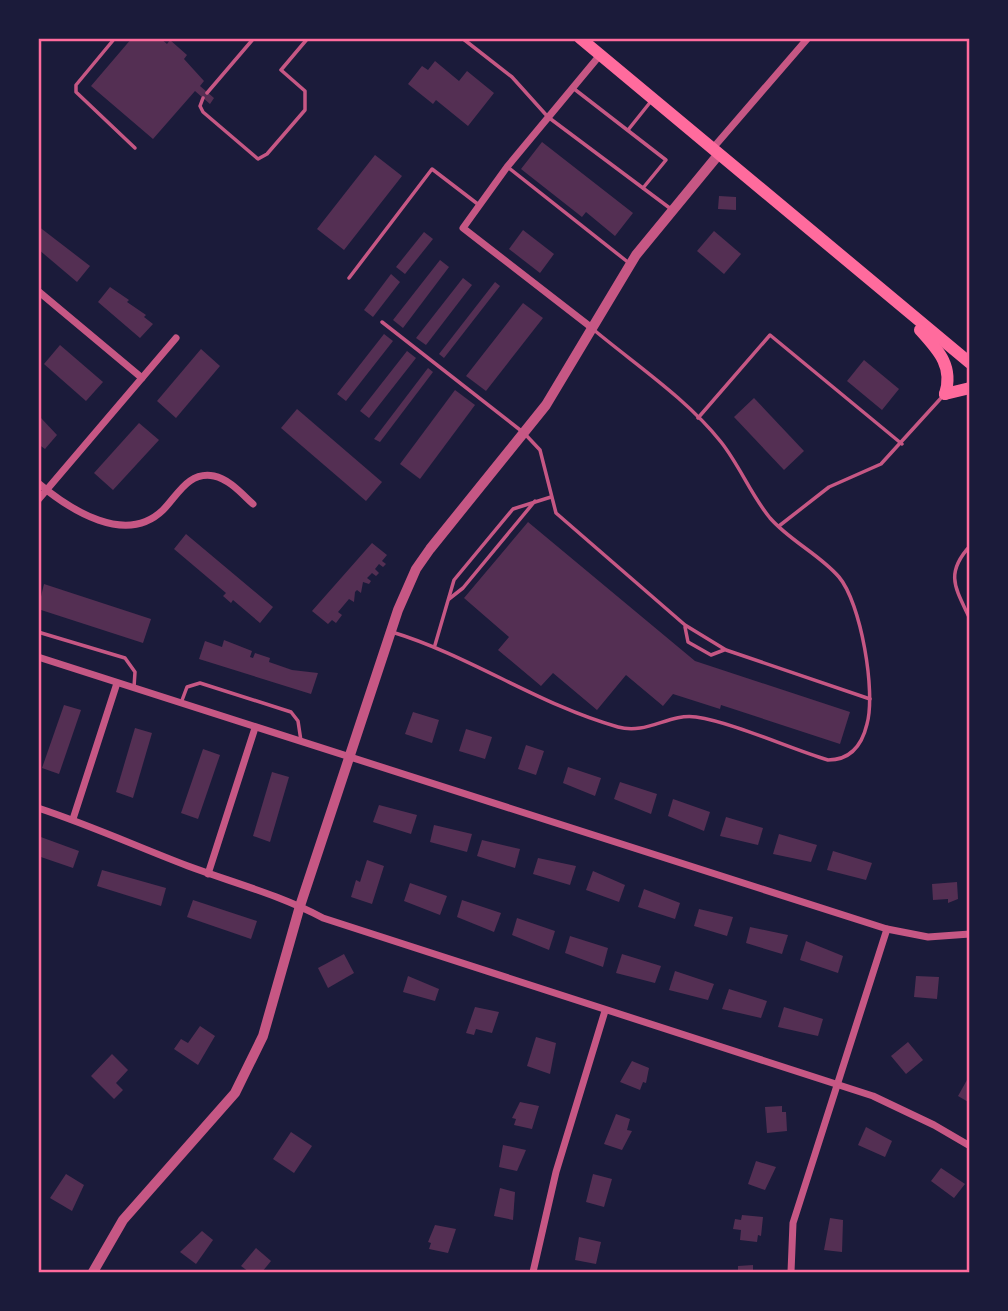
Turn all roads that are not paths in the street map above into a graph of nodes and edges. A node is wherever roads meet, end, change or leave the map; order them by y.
1 (254, 38) edge
2 (308, 38) edge
3 (462, 38) edge
4 (580, 38) edge
5 (808, 38) edge
6 (114, 39) edge
7 (600, 55) junction
8 (573, 88) junction
9 (207, 93) dead end
10 (203, 98) dead end
11 (653, 99) junction
12 (548, 117) junction
13 (628, 130) junction
14 (135, 148) dead end
15 (716, 151) junction
16 (507, 167) junction
17 (643, 188) junction
18 (479, 205) junction
19 (671, 209) junction
20 (631, 264) junction
21 (349, 278) dead end
22 (38, 291) edge
23 (894, 300) junction
24 (382, 322) dead end
25 (592, 328) junction
26 (176, 338) dead end
27 (969, 361) edge
28 (142, 378) junction
29 (970, 388) edge
30 (945, 394) junction
31 (698, 418) junction
32 (524, 433) junction
33 (902, 444) junction
34 (38, 483) edge
35 (46, 489) junction
36 (551, 497) junction
37 (38, 500) edge
38 (537, 500) junction
39 (253, 504) dead end
40 (779, 526) junction
41 (970, 546) edge
42 (449, 599) junction
43 (970, 619) edge
44 (685, 625) junction
45 (38, 632) edge
46 (391, 632) junction
47 (435, 645) junction
48 (726, 650) junction
49 (38, 657) edge
50 (117, 683) junction
51 (134, 689) junction
52 (870, 699) junction
53 (181, 704) junction
54 (255, 728) junction
55 (302, 743) junction
56 (350, 758) junction
57 (38, 808) edge
58 (73, 819) junction
59 (208, 874) junction
60 (300, 905) junction
61 (887, 929) junction
62 (970, 934) edge
63 (605, 1011) junction
64 (837, 1085) junction
65 (970, 1146) edge
66 (93, 1272) edge
67 (533, 1272) edge
68 (791, 1272) edge

1 - 9 lane
2 - 10 lane
3 - 12 lane
4 - 7 main road
5 - 15 street
6 - 14 lane
7 - 8 street
7 - 11 main road
8 - 12 street
8 - 13 lane
11 - 13 lane
11 - 15 main road
12 - 16 street
12 - 17 lane
13 - 17 lane
15 - 19 street
15 - 23 main road
16 - 18 street
16 - 20 lane
17 - 19 lane
18 - 21 lane
18 - 25 street
19 - 20 street
20 - 25 street
22 - 28 street
23 - 27 main road
23 - 30 main road
24 - 32 lane
25 - 31 lane
25 - 32 street
26 - 28 street
28 - 35 street
29 - 30 main road
30 - 33 lane
31 - 33 lane
31 - 40 lane
32 - 36 lane
32 - 46 street
33 - 40 lane
34 - 35 street
35 - 37 street
35 - 39 street
36 - 38 lane
36 - 44 lane
38 - 42 lane
38 - 42 lane
40 - 52 lane
41 - 43 lane
42 - 47 lane
44 - 48 lane
44 - 48 lane
45 - 51 lane
46 - 47 lane
46 - 56 street
47 - 52 lane
48 - 52 lane
49 - 50 street
50 - 51 street
50 - 58 street
51 - 53 street
53 - 54 street
53 - 55 lane
54 - 55 street
54 - 59 street
55 - 56 street
56 - 60 street
56 - 61 street
57 - 58 street
58 - 59 street
59 - 60 street
60 - 63 street
60 - 66 street
61 - 62 street
61 - 64 street
63 - 64 street
63 - 67 street
64 - 65 street
64 - 68 street

